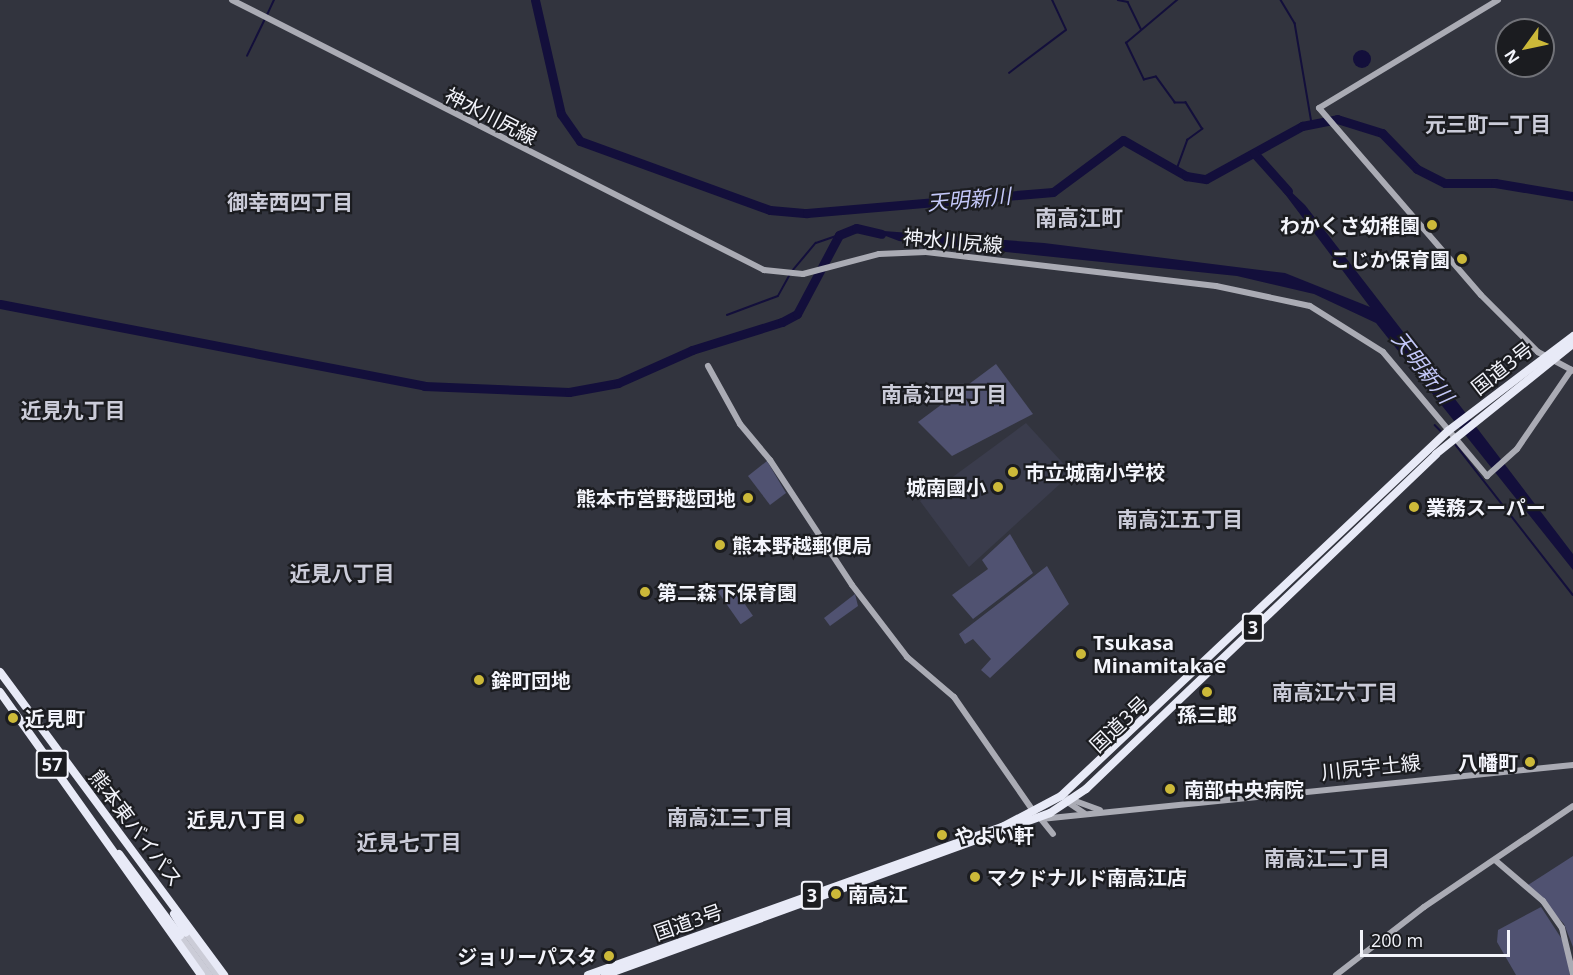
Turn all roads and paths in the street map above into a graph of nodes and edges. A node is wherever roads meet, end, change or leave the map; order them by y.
1 (232, 0) edge
2 (1498, 0) edge
3 (1573, 336) edge
4 (1573, 344) edge
5 (1544, 355) junction
6 (1553, 359) junction
7 (708, 366) dead end
8 (1572, 371) edge
9 (1448, 431) junction
10 (1458, 431) junction
11 (0, 672) edge
12 (0, 692) edge
13 (1573, 765) edge
14 (81, 783) junction
15 (1086, 789) junction
16 (1066, 797) junction
17 (1573, 806) edge
18 (1101, 810) junction
19 (1034, 812) junction
20 (1085, 813) junction
21 (1041, 819) junction
22 (1053, 834) dead end
23 (104, 837) junction
24 (1495, 860) junction
25 (183, 934) junction
26 (1573, 974) edge
27 (201, 975) edge
28 (209, 975) edge
29 (216, 975) edge
30 (224, 975) edge
31 (588, 975) edge
32 (605, 975) edge
33 (1336, 975) edge

1 - 9 main road, 神水川尻線
2 - 5 main road
3 - 5 highway, 国道3号 / 3
4 - 6 highway, 国道3号 / 3
5 - 6 main road
5 - 10 highway, 国道3号 / 3
6 - 8 main road
6 - 10 highway, 国道3号 / 3
7 - 19 main road
8 - 10 main road
9 - 10 highway, 国道3号 / 3
9 - 16 highway, 国道3号 / 3
10 - 15 highway, 国道3号 / 3
11 - 14 highway, 熊本東バイパス / 57
12 - 23 highway, 熊本東バイパス / 57
13 - 18 main road, 川尻宇土線
14 - 25 highway
14 - 30 highway, 熊本東バイパス / 57
15 - 16 highway, 国道3号 / 3
15 - 18 main road
16 - 18 main road, 川尻宇土線
16 - 19 highway, 国道3号 / 3
16 - 20 main road
16 - 21 highway, 国道3号 / 3
17 - 24 main road
18 - 20 main road, 川尻宇土線
19 - 31 highway, 国道3号 / 3
20 - 21 main road, 川尻宇土線
21 - 22 main road
21 - 32 highway, 国道3号 / 3
23 - 25 highway
23 - 27 highway, 熊本東バイパス / 57
24 - 26 main road
24 - 33 main road
25 - 28 main road
25 - 29 main road

